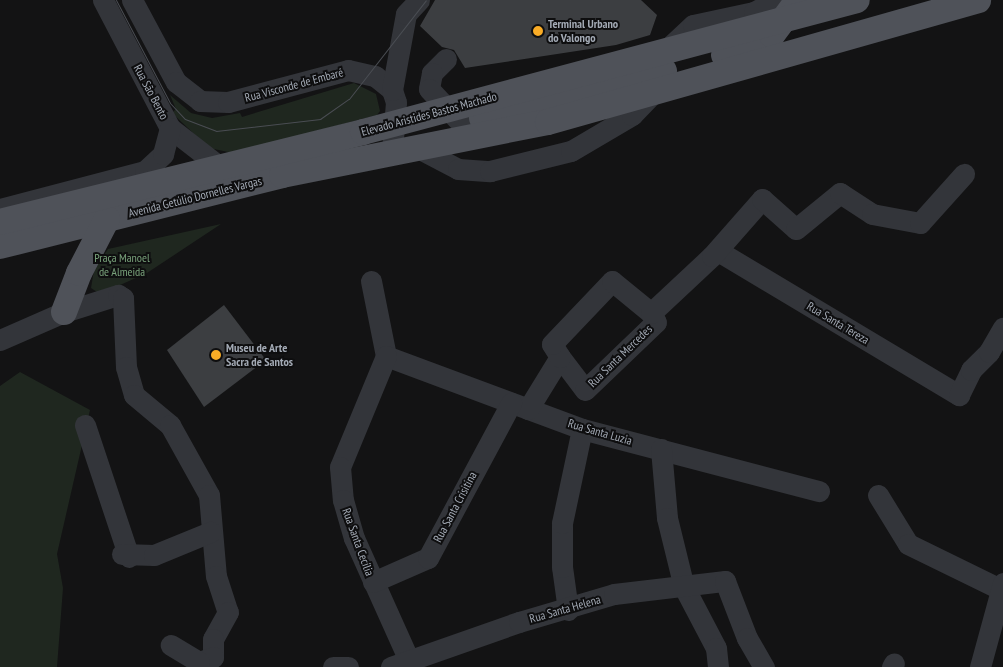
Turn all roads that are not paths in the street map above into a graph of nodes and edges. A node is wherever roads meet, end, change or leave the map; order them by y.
1 (102, 0) edge
2 (132, 0) edge
3 (419, 0) edge
4 (776, 0) edge
5 (798, 0) edge
6 (857, 0) edge
7 (978, 0) edge
8 (446, 59) dead end
9 (650, 84) junction
10 (392, 90) junction
11 (170, 128) junction
12 (467, 130) junction
13 (402, 149) junction
14 (964, 174) dead end
15 (244, 184) junction
16 (0, 208) edge
17 (106, 219) junction
18 (0, 222) edge
19 (0, 246) edge
20 (718, 251) junction
21 (371, 281) dead end
22 (64, 312) junction
23 (651, 313) junction
24 (1003, 328) edge
25 (0, 340) edge
26 (386, 356) junction
27 (560, 356) junction
28 (519, 406) junction
29 (85, 425) dead end
30 (582, 429) junction
31 (662, 449) junction
32 (819, 490) dead end
33 (878, 495) dead end
34 (210, 532) junction
35 (373, 582) junction
36 (684, 586) junction
37 (1002, 586) edge
38 (568, 610) junction
39 (171, 645) dead end
40 (215, 655) edge
41 (411, 662) edge
42 (333, 667) edge
43 (348, 667) edge
44 (390, 667) edge
45 (718, 667) edge
46 (764, 667) edge
47 (980, 667) edge

1 - 11 street, Rua São Bento
2 - 10 street, Rua Visconde de Embaré
3 - 10 street
4 - 9 street
5 - 9 main road
6 - 18 main road, Elevado Aristides Bastos Machado, bridge
7 - 9 main road
8 - 12 street
9 - 12 main road, Avenida Getúlio Dornelles Vargas
9 - 13 street
10 - 13 street
11 - 15 street, Rua São Bento
11 - 16 street
12 - 13 main road, Avenida Getúlio Dornelles Vargas
13 - 15 main road, Avenida Getúlio Dornelles Vargas
14 - 20 street, Rua Santa Mercedes
15 - 17 main road, Avenida Getúlio Dornelles Vargas
17 - 19 main road, Avenida Getúlio Dornelles Vargas
17 - 22 main road
20 - 23 street, Rua Santa Mercedes
20 - 24 street, Rua Santa Tereza
21 - 26 street
22 - 25 street
22 - 34 street
23 - 27 street, Rua Santa Mercedes
23 - 27 street, Rua Santa Mercedes
26 - 28 street, Rua Santa Luzia
26 - 35 street, Rua Santa Cecília
27 - 28 street
28 - 30 street, Rua Santa Luzia
28 - 35 street, Rua Santa Crisitina
29 - 34 street
30 - 31 street, Rua Santa Luzia
30 - 38 street
31 - 32 street, Rua Santa Luzia
31 - 36 street
33 - 37 street
34 - 40 street
35 - 41 street, Rua Santa Cecília
36 - 38 street, Rua Santa Helena
36 - 45 street
36 - 46 street, Rua Santa Helena
37 - 47 street
38 - 41 street, Rua Santa Helena
39 - 40 street
41 - 44 street, Rua Santa Helena
42 - 43 street

